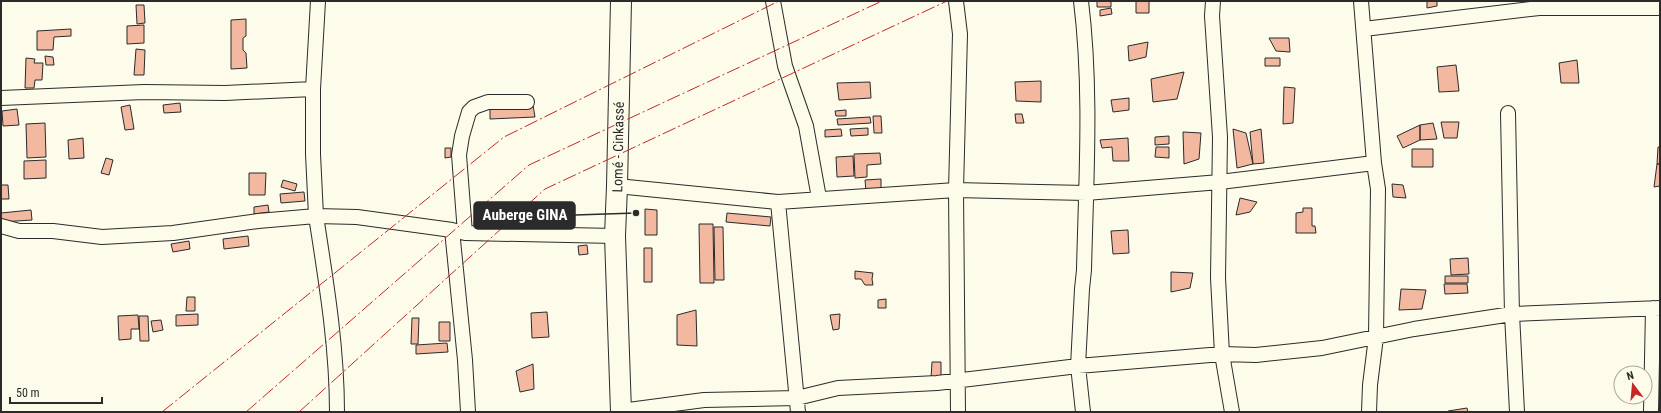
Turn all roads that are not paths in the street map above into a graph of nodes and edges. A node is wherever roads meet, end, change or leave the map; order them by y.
1 (318, 1) edge
2 (621, 1) edge
3 (773, 1) edge
4 (956, 1) edge
5 (1081, 1) edge
6 (1213, 1) edge
7 (1361, 1) edge
8 (1660, 8) edge
9 (1364, 29) junction
10 (313, 89) junction
11 (1, 98) edge
12 (527, 102) dead end
13 (1508, 113) dead end
14 (1374, 163) junction
15 (1220, 182) junction
16 (617, 186) junction
17 (956, 190) junction
18 (1086, 193) junction
19 (819, 198) junction
20 (778, 202) junction
21 (316, 216) junction
22 (1, 226) edge
23 (459, 231) junction
24 (615, 236) junction
25 (1657, 308) edge
26 (1512, 314) junction
27 (1376, 337) junction
28 (1222, 354) junction
29 (1078, 366) junction
30 (957, 379) junction
31 (798, 405) edge
32 (621, 411) edge
33 (337, 412) edge
34 (468, 412) edge
35 (958, 412) edge
36 (1083, 412) edge
37 (1232, 412) edge
38 (1369, 412) edge
39 (1517, 412) edge
40 (1651, 412) edge

1 - 10 street
2 - 16 highway, Lomé - Cinkassé
3 - 19 street
4 - 17 street
5 - 18 street
6 - 15 street
7 - 9 street
8 - 9 street
9 - 14 street
10 - 11 street
10 - 21 street
12 - 23 street
13 - 26 street
14 - 15 street
14 - 27 street
15 - 18 street
15 - 28 street
16 - 20 street
16 - 24 highway, Lomé - Cinkassé
17 - 18 street
17 - 19 street
17 - 30 street
18 - 29 street
19 - 20 street
20 - 31 street
21 - 22 street
21 - 23 street
21 - 33 street
23 - 24 street
23 - 34 street
24 - 32 highway, Lomé - Cinkassé
25 - 26 street
25 - 40 street
26 - 27 street
26 - 39 street
27 - 28 street
27 - 38 street
28 - 29 street
28 - 37 street
29 - 30 street
29 - 36 street
30 - 31 street
30 - 35 street
31 - 32 street

